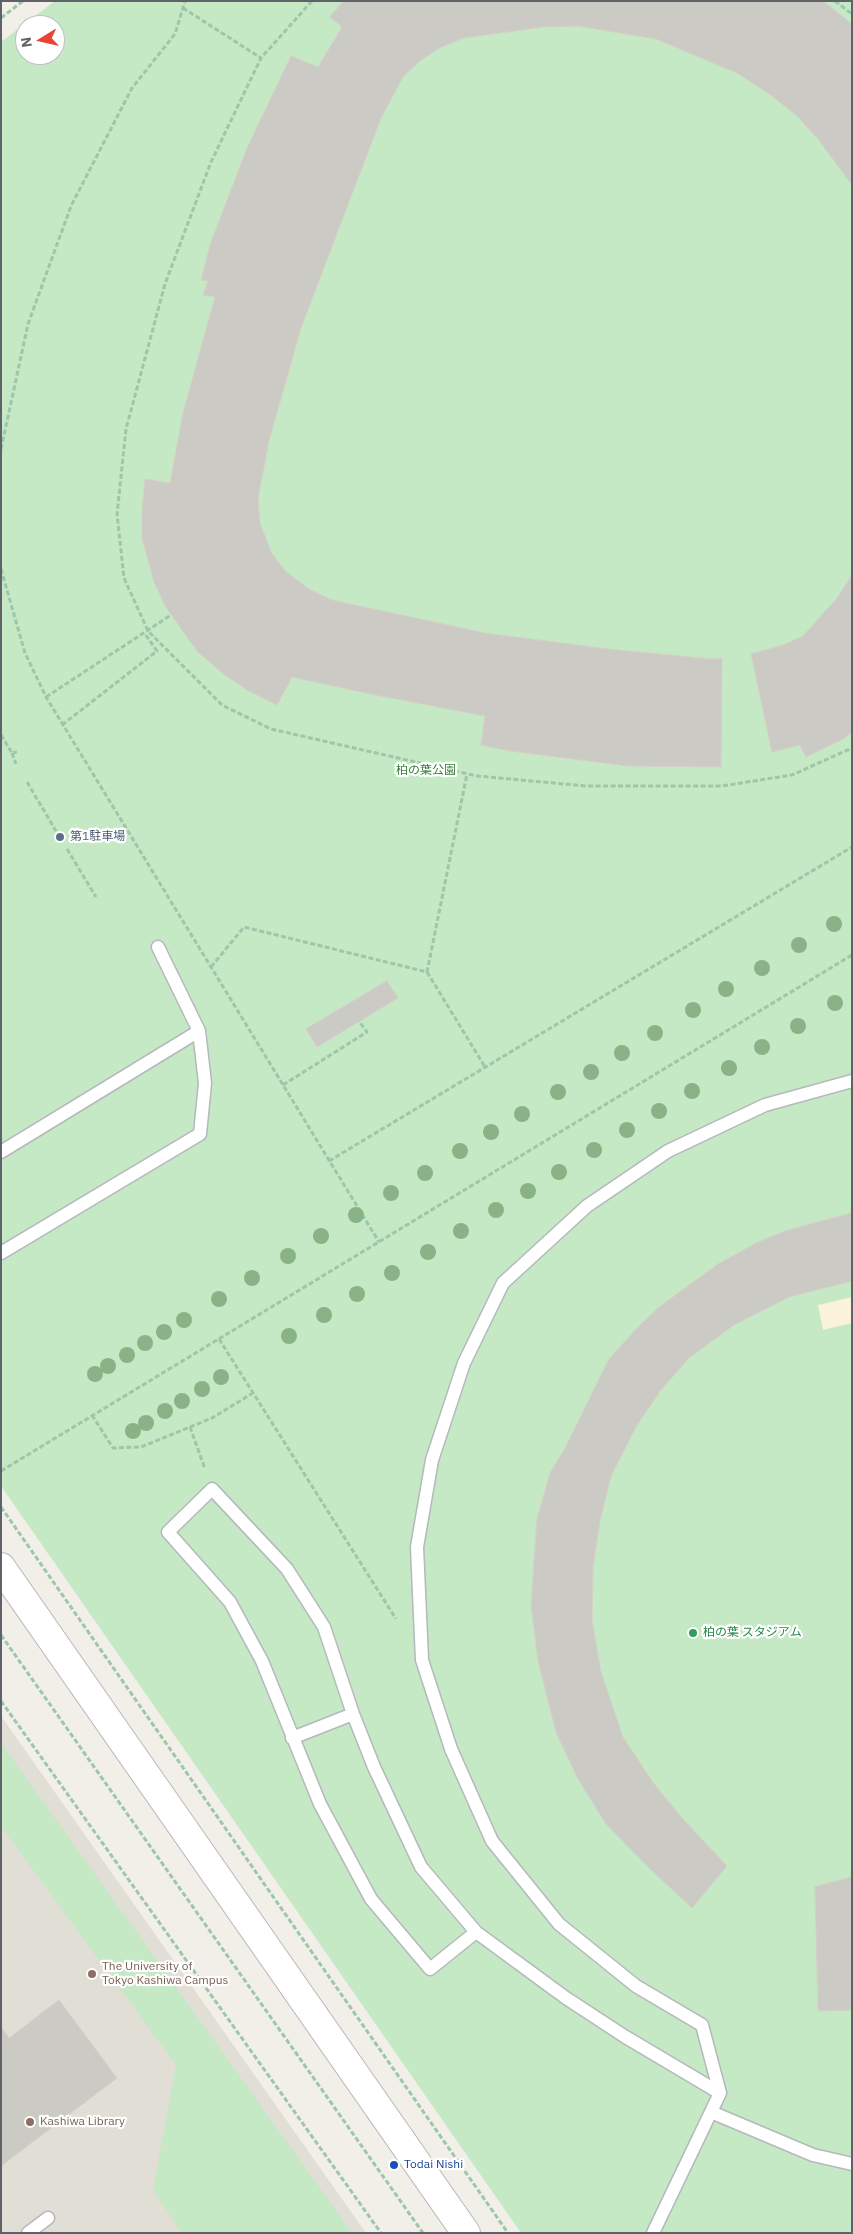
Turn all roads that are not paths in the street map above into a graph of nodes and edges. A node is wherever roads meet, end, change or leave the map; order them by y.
1 (158, 947) dead end
2 (199, 1030) junction
3 (852, 1081) edge
4 (1, 1152) edge
5 (1, 1253) edge
6 (1, 1567) edge
7 (353, 1714) junction
8 (292, 1738) junction
9 (476, 1932) junction
10 (720, 2094) junction
11 (711, 2112) junction
12 (852, 2164) edge
13 (48, 2218) dead end
14 (28, 2233) edge
15 (466, 2233) edge
16 (653, 2233) edge

1 - 2 lane
2 - 4 lane
2 - 5 lane
3 - 10 lane
6 - 15 street
7 - 8 lane
7 - 8 lane
7 - 9 lane
8 - 9 lane
9 - 10 lane
10 - 11 lane
11 - 12 lane
11 - 16 lane
13 - 14 lane

